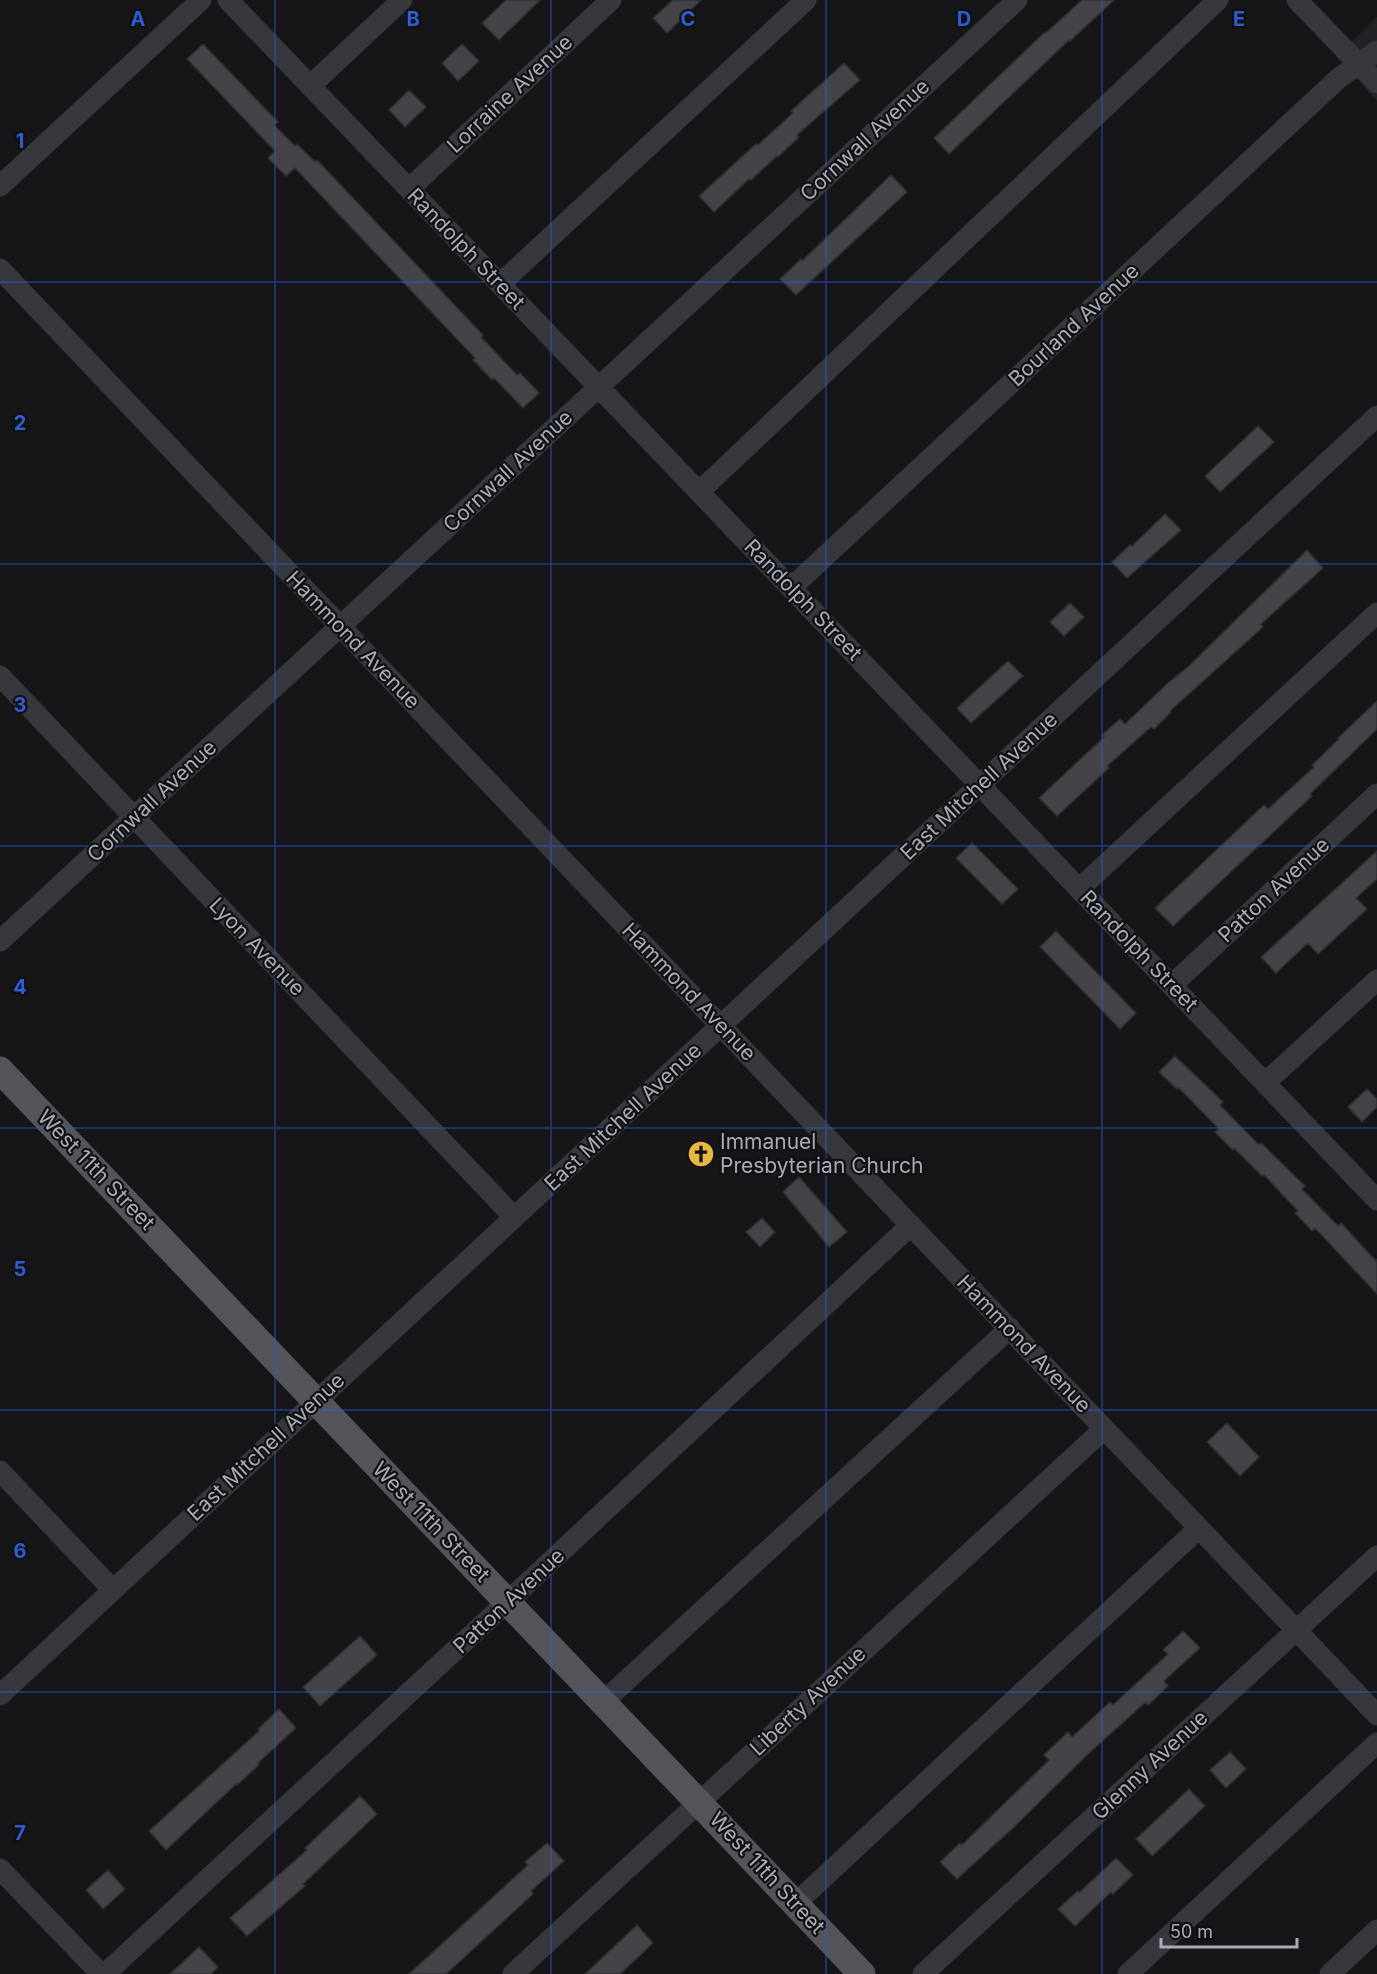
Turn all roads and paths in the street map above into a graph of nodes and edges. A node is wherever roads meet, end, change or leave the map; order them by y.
1 (201, 0) edge
2 (228, 0) edge
3 (402, 0) edge
4 (611, 0) edge
5 (806, 0) edge
6 (1017, 0) edge
7 (1218, 0) edge
8 (1298, 0) edge
9 (1377, 51) edge
10 (1359, 64) junction
11 (1377, 83) edge
12 (310, 86) junction
13 (0, 186) edge
14 (409, 189) junction
15 (0, 269) edge
16 (500, 284) junction
17 (599, 387) junction
18 (1377, 416) edge
19 (699, 492) junction
20 (791, 588) junction
21 (1377, 613) edge
22 (340, 626) junction
23 (0, 676) edge
24 (980, 785) junction
25 (1377, 794) edge
26 (134, 817) junction
27 (1079, 889) junction
28 (0, 941) edge
29 (1377, 980) edge
30 (1172, 985) junction
31 (720, 1026) junction
32 (0, 1070) edge
33 (1265, 1083) junction
34 (1372, 1186) edge
35 (514, 1217) junction
36 (911, 1225) junction
37 (1010, 1328) junction
38 (316, 1401) junction
39 (1104, 1429) junction
40 (0, 1471) edge
41 (1199, 1528) junction
42 (1377, 1556) edge
43 (113, 1590) junction
44 (508, 1602) junction
45 (1296, 1630) junction
46 (0, 1695) edge
47 (603, 1702) junction
48 (1377, 1715) edge
49 (1377, 1743) edge
50 (699, 1801) junction
51 (0, 1869) edge
52 (795, 1904) junction
53 (1377, 1930) edge
54 (103, 1974) edge
55 (513, 1974) edge
56 (861, 1974) edge
57 (923, 1974) edge
58 (1128, 1974) edge
59 (1330, 1974) edge

1 - 13 street
2 - 12 street, Randolph Street
3 - 12 street
4 - 14 street, Lorraine Avenue
5 - 16 street
6 - 17 street, Cornwall Avenue
7 - 19 street
8 - 10 street
9 - 10 street, Bourland Avenue
10 - 11 street
10 - 20 street, Bourland Avenue
12 - 14 street, Randolph Street
14 - 16 street, Randolph Street
15 - 22 street, Hammond Avenue
16 - 17 street, Randolph Street
17 - 19 street, Randolph Street
17 - 22 street, Cornwall Avenue
18 - 24 street, East Mitchell Avenue
19 - 20 street, Randolph Street
20 - 24 street, Randolph Street
21 - 27 street
22 - 26 street, Cornwall Avenue
22 - 31 street, Hammond Avenue
23 - 26 street, Lyon Avenue
24 - 27 street, Randolph Street
24 - 31 street, East Mitchell Avenue
25 - 30 street, Patton Avenue
26 - 28 street, Cornwall Avenue
26 - 35 street, Lyon Avenue
27 - 30 street, Randolph Street
29 - 33 street
30 - 33 street, Randolph Street
31 - 35 street, East Mitchell Avenue
31 - 36 street, Hammond Avenue
32 - 38 main road, West 11th Street
33 - 34 street, Randolph Street
35 - 38 street, East Mitchell Avenue
36 - 37 street, Hammond Avenue
36 - 44 street, Patton Avenue
37 - 39 street, Hammond Avenue
37 - 47 street
38 - 43 street, East Mitchell Avenue
38 - 44 main road, West 11th Street
39 - 41 street, Hammond Avenue
39 - 50 street, Liberty Avenue
40 - 43 street
41 - 45 street, Hammond Avenue
41 - 52 street
42 - 45 street, Glenny Avenue
43 - 46 street, East Mitchell Avenue
44 - 47 main road, West 11th Street
44 - 54 street, Patton Avenue
45 - 48 street, Hammond Avenue
45 - 57 street, Glenny Avenue
47 - 50 main road, West 11th Street
49 - 58 street
50 - 52 main road, West 11th Street
50 - 55 street, Liberty Avenue
51 - 54 street
52 - 56 main road, West 11th Street
53 - 59 street

